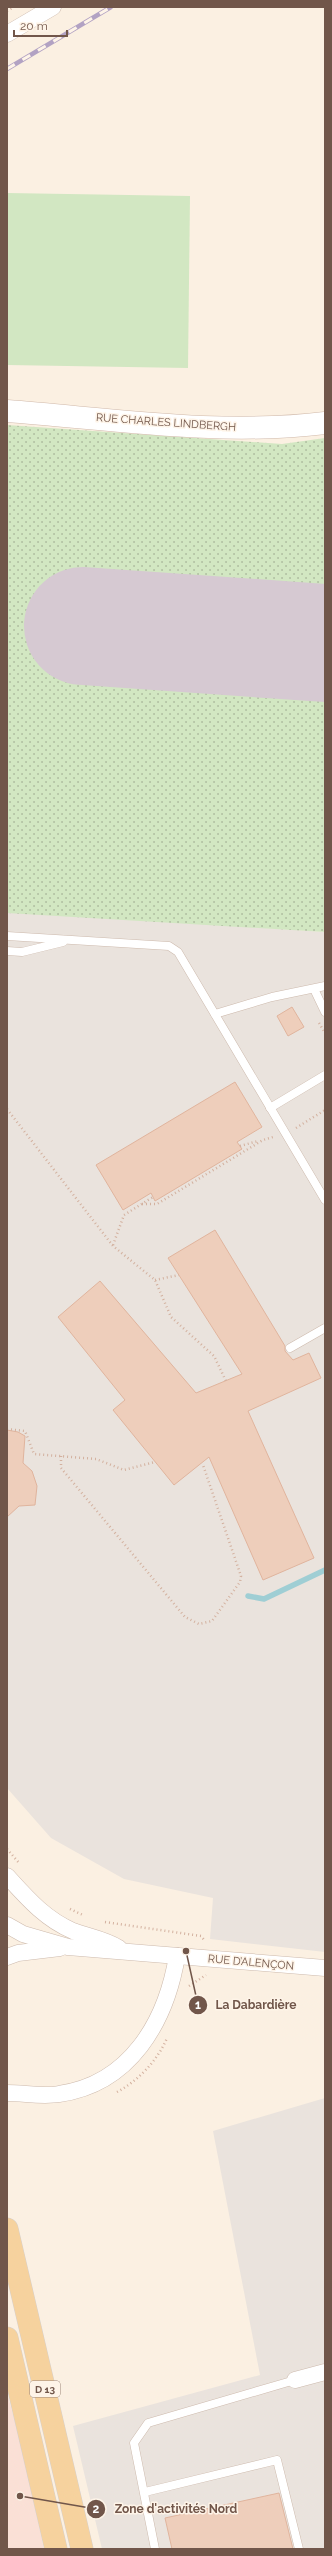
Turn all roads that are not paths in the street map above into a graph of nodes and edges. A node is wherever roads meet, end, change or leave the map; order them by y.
1 (53, 7) edge
2 (7, 34) edge
3 (7, 411) edge
4 (325, 423) edge
5 (7, 936) edge
6 (70, 940) junction
7 (7, 951) edge
8 (325, 986) edge
9 (314, 989) junction
10 (325, 1012) edge
11 (215, 1014) junction
12 (325, 1075) edge
13 (270, 1108) junction
14 (325, 1200) edge
15 (325, 1328) edge
16 (290, 1348) dead end
17 (7, 1876) edge
18 (7, 1925) edge
19 (68, 1947) junction
20 (126, 1952) junction
21 (177, 1956) junction
22 (7, 1957) edge
23 (325, 1968) edge
24 (7, 2093) edge
25 (7, 2228) edge
26 (7, 2338) edge
27 (325, 2372) edge
28 (295, 2380) joint
29 (145, 2492) junction
30 (56, 2549) edge
31 (82, 2549) edge
32 (155, 2549) edge
33 (299, 2549) edge

1 - 2 street
3 - 4 street, RUE CHARLES LINDBERGH
5 - 6 lane
6 - 7 lane
6 - 11 lane
8 - 9 lane
9 - 10 lane
9 - 11 lane
11 - 13 lane
12 - 13 lane
13 - 14 lane
15 - 16 lane
17 - 20 street
18 - 19 street
19 - 20 street, RUE D’ALENÇON
19 - 22 street
20 - 21 street, RUE D’ALENÇON
21 - 23 street, RUE D’ALENÇON
21 - 24 street
25 - 31 main road, D 13
26 - 30 main road, D 13
27 - 28 street
28 - 29 lane
29 - 32 lane
29 - 33 lane

